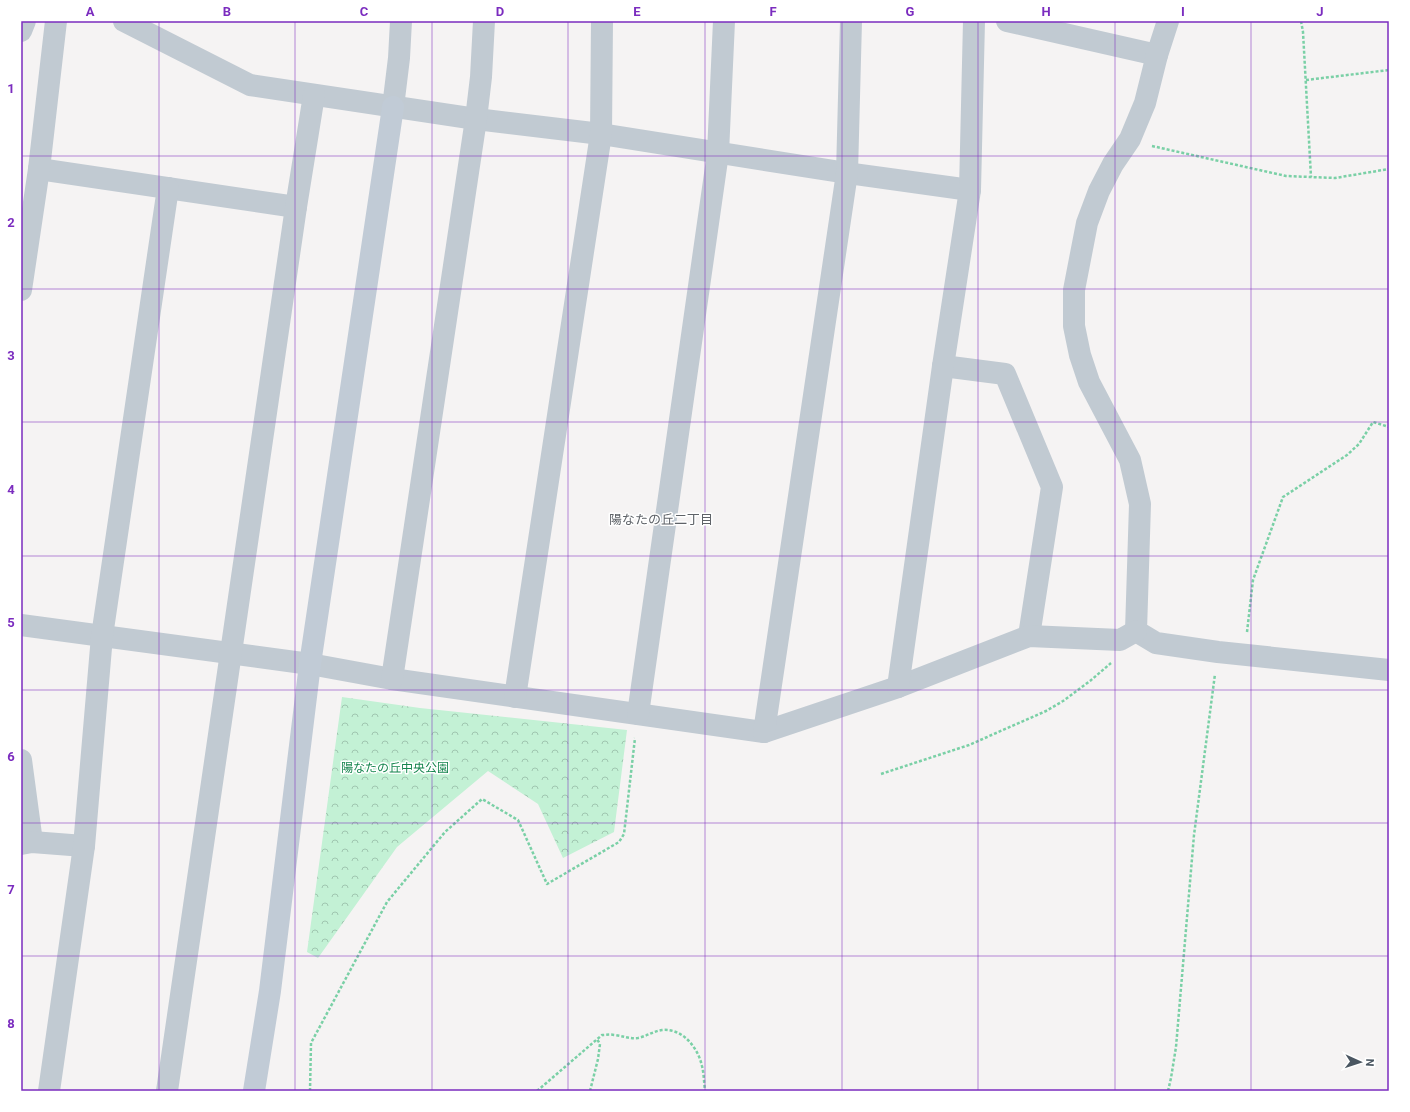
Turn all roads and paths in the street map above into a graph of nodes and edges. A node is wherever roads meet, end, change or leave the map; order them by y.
1 (25, 21) edge
2 (56, 21) edge
3 (124, 21) edge
4 (401, 21) edge
5 (484, 21) edge
6 (602, 21) edge
7 (724, 21) edge
8 (850, 21) edge
9 (974, 21) edge
10 (1007, 21) edge
11 (1168, 21) edge
12 (1301, 21) edge
13 (21, 31) edge
14 (1157, 55) junction
15 (1389, 70) edge
16 (1306, 80) junction
17 (314, 96) junction
18 (393, 107) junction
19 (476, 119) junction
20 (601, 134) junction
21 (1130, 139) junction
22 (718, 153) junction
23 (39, 169) junction
24 (1389, 169) edge
25 (847, 173) junction
26 (1311, 177) junction
27 (168, 188) junction
28 (970, 190) junction
29 (296, 207) junction
30 (21, 290) edge
31 (943, 366) junction
32 (1389, 427) edge
33 (21, 625) edge
34 (102, 636) junction
35 (1029, 636) junction
36 (1128, 636) junction
37 (1218, 652) junction
38 (231, 654) junction
39 (1245, 654) junction
40 (310, 664) junction
41 (1389, 670) edge
42 (392, 679) junction
43 (898, 687) junction
44 (515, 697) junction
45 (638, 714) junction
46 (764, 732) junction
47 (635, 738) dead end
48 (21, 760) edge
49 (881, 774) dead end
50 (26, 843) edge
51 (84, 846) junction
52 (597, 1039) junction
53 (49, 1091) edge
54 (167, 1091) edge
55 (254, 1091) edge
56 (310, 1091) edge
57 (537, 1091) edge
58 (590, 1091) edge
59 (705, 1091) edge
60 (1168, 1091) edge

1 - 13 street
2 - 23 street
3 - 17 street
4 - 18 street
5 - 19 street
6 - 20 street
7 - 22 street
8 - 25 street
9 - 28 street
10 - 14 street
11 - 14 street
12 - 16 path
14 - 21 street
15 - 16 path
16 - 26 path
17 - 18 street
17 - 29 street
18 - 19 street
18 - 40 street
19 - 20 street
19 - 42 street
20 - 22 street
20 - 44 street
21 - 26 path
21 - 36 street
22 - 25 street
22 - 45 street
23 - 27 street
23 - 30 street
24 - 26 path
25 - 28 street
25 - 46 street
27 - 29 street
27 - 34 street
28 - 31 street
29 - 38 street
31 - 35 street
31 - 43 street
32 - 39 path
33 - 34 street
34 - 38 street
34 - 51 street
35 - 36 street
35 - 43 street
36 - 37 street
36 - 49 path
37 - 39 street
37 - 60 path
38 - 40 street
38 - 54 street
39 - 41 street
40 - 42 street
40 - 55 street
42 - 44 street
43 - 46 street
44 - 45 street
45 - 46 street
47 - 56 path
48 - 50 street
50 - 51 street
51 - 53 street
52 - 57 path
52 - 58 path
52 - 59 path

